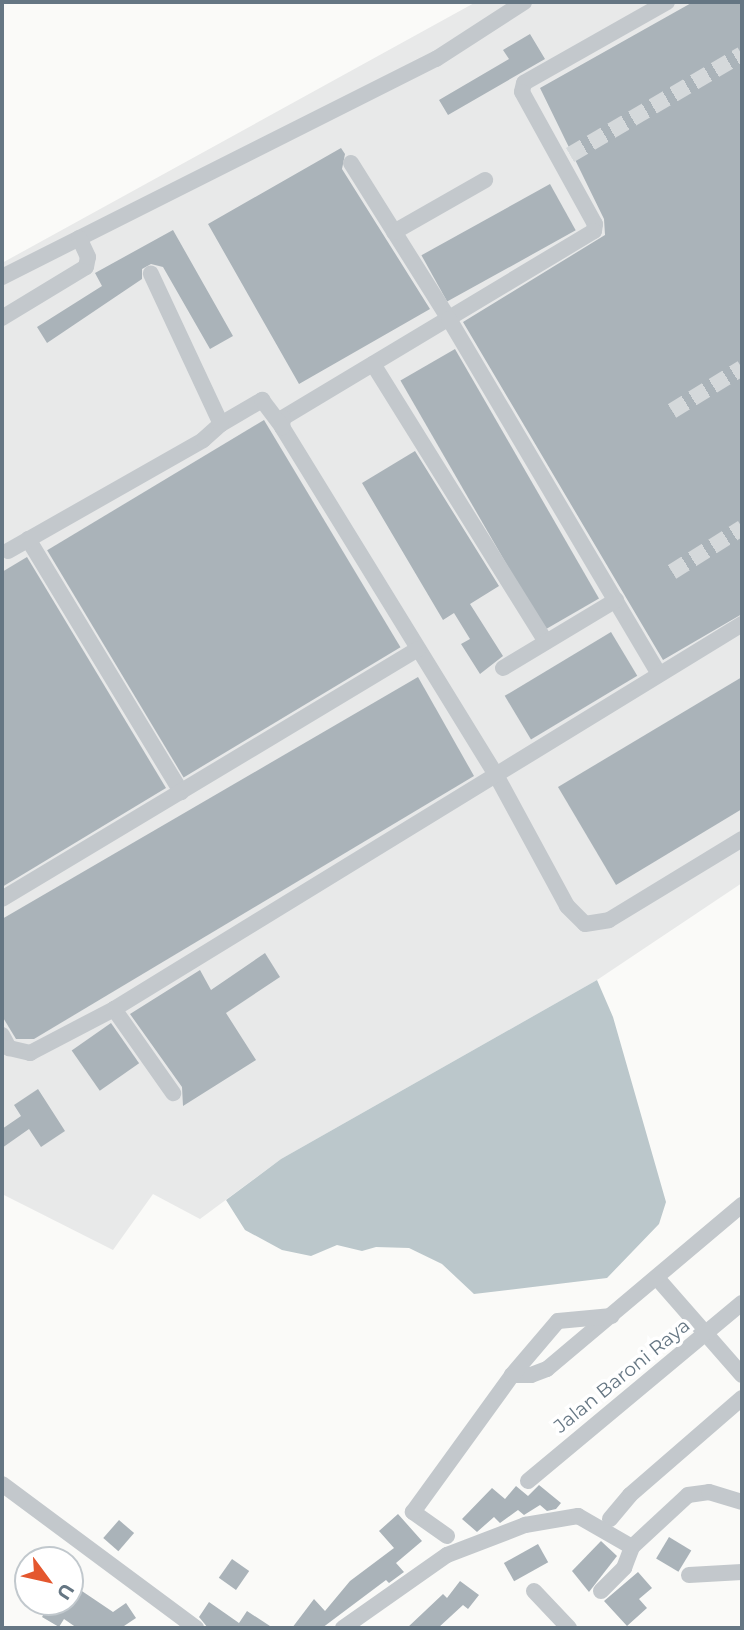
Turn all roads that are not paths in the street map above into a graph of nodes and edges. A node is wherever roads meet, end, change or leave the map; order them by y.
1 (524, 2) edge
2 (667, 2) edge
3 (351, 163) dead end
4 (485, 180) dead end
5 (394, 232) junction
6 (79, 238) junction
7 (151, 274) dead end
8 (2, 277) edge
9 (2, 318) edge
10 (449, 318) junction
11 (373, 364) junction
12 (221, 424) junction
13 (282, 427) junction
14 (28, 539) junction
15 (4, 548) edge
16 (616, 600) junction
17 (742, 624) edge
18 (546, 642) junction
19 (418, 649) junction
20 (503, 668) dead end
21 (659, 674) junction
22 (496, 775) junction
23 (181, 792) junction
24 (742, 839) edge
25 (2, 900) edge
26 (114, 1009) junction
27 (2, 1035) edge
28 (173, 1093) dead end
29 (742, 1205) edge
30 (657, 1278) junction
31 (742, 1303) edge
32 (611, 1316) junction
33 (706, 1334) junction
34 (512, 1375) junction
35 (742, 1375) edge
36 (742, 1398) edge
37 (528, 1481) dead end
38 (2, 1484) edge
39 (742, 1502) edge
40 (610, 1519) dead end
41 (447, 1536) dead end
42 (632, 1547) junction
43 (742, 1572) edge
44 (689, 1575) dead end
45 (534, 1591) dead end
46 (601, 1591) dead end
47 (197, 1628) edge
48 (343, 1628) edge
49 (569, 1628) edge

1 - 6 street
2 - 10 street
3 - 5 street
4 - 5 street
5 - 10 street
6 - 8 street
6 - 9 street
7 - 12 street
10 - 11 street
10 - 16 street
11 - 13 street
11 - 18 street
12 - 13 street
12 - 14 street
13 - 19 street
14 - 15 street
14 - 23 street
16 - 18 street
16 - 21 street
17 - 21 street
18 - 20 street
19 - 22 street
19 - 23 street
21 - 22 street
22 - 24 street
22 - 26 street
23 - 25 street
26 - 27 street
26 - 28 street
29 - 30 street
30 - 32 street
30 - 33 street
31 - 33 street, Jalan Baroni Raya
32 - 34 street
32 - 34 street
33 - 35 street
33 - 37 street, Jalan Baroni Raya
34 - 41 street
36 - 40 street
38 - 47 street
39 - 42 street
42 - 46 street
42 - 48 street
43 - 44 street
45 - 49 street

